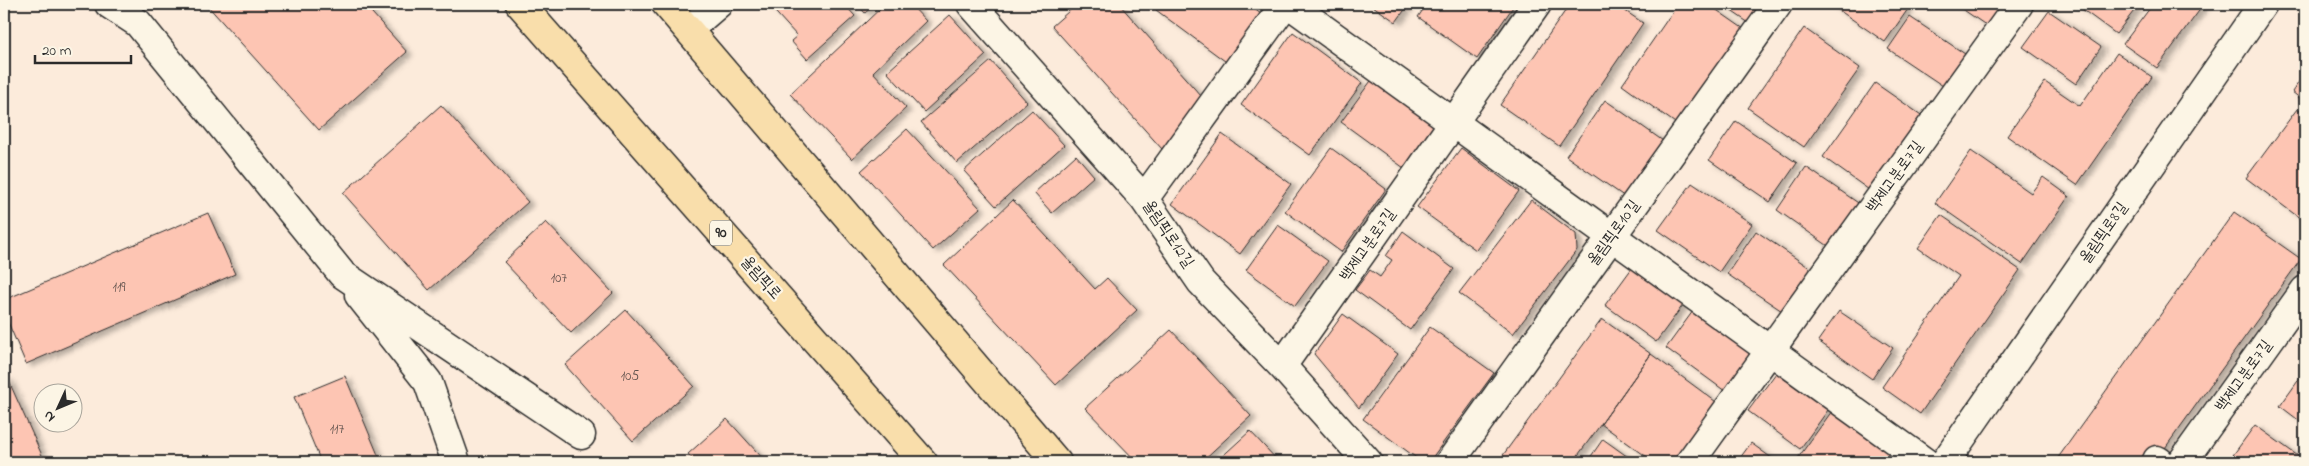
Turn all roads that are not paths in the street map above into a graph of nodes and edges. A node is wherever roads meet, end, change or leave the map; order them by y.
1 (109, 4) edge
2 (520, 4) edge
3 (666, 4) edge
4 (718, 4) edge
5 (971, 4) edge
6 (1285, 4) edge
7 (1289, 4) edge
8 (1537, 4) edge
9 (1778, 4) edge
10 (2019, 4) edge
11 (2263, 4) edge
12 (689, 29) junction
13 (1454, 124) junction
14 (1144, 199) junction
15 (1611, 237) junction
16 (342, 274) junction
17 (2305, 290) edge
18 (1770, 350) junction
19 (1282, 366) junction
20 (581, 435) dead end
21 (2166, 461) edge
22 (456, 462) edge
23 (923, 462) edge
24 (1057, 462) edge
25 (1368, 462) edge
26 (1450, 462) edge
27 (1690, 462) edge
28 (1925, 462) edge
29 (1945, 462) edge

1 - 16 street
2 - 23 main road, 올림픽로 / 90
3 - 12 main road
4 - 12 street
5 - 14 street, 올림픽로12길
6 - 14 street
7 - 13 street
8 - 13 street, 백제고분로7길
9 - 15 street, 올림픽로10길
10 - 18 street, 백제고분로7길
11 - 29 street, 올림픽로8길
12 - 24 main road
13 - 15 street
13 - 19 street, 백제고분로7길
14 - 19 street, 올림픽로12길
15 - 18 street
15 - 26 street, 올림픽로10길
16 - 20 street
16 - 22 street
17 - 21 street, 백제고분로7길
18 - 27 street, 백제고분로7길
18 - 28 street
19 - 25 street, 올림픽로12길

